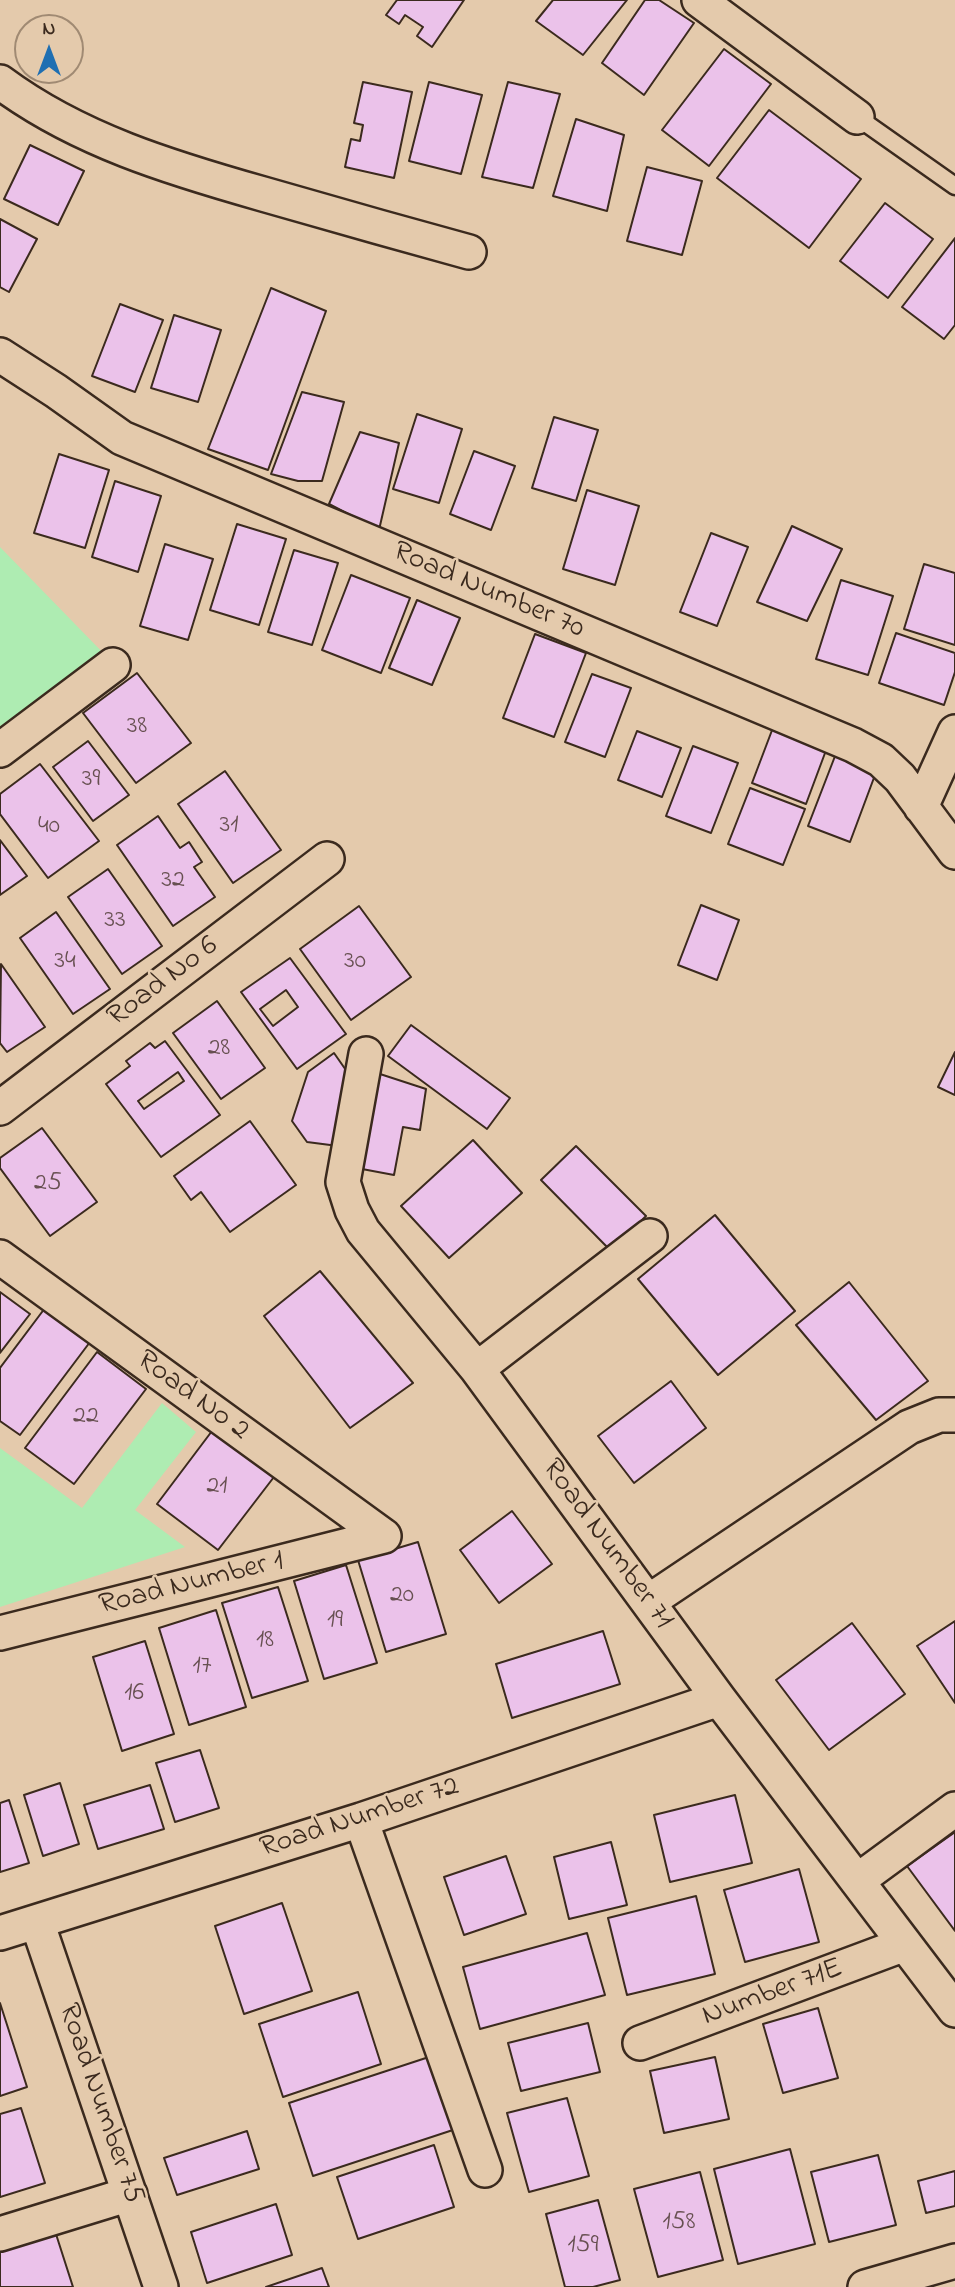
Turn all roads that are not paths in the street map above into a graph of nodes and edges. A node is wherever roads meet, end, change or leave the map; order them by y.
1 (699, 0) edge
2 (0, 82) edge
3 (857, 117) joint
4 (955, 186) edge
5 (469, 252) dead end
6 (0, 355) edge
7 (113, 665) dead end
8 (955, 732) edge
9 (0, 750) edge
10 (921, 807) junction
11 (955, 852) edge
12 (327, 859) dead end
13 (366, 1054) dead end
14 (0, 1108) edge
15 (650, 1236) dead end
16 (0, 1257) edge
17 (477, 1369) junction
18 (955, 1415) edge
19 (384, 1536) joint
20 (648, 1602) junction
21 (0, 1633) edge
22 (719, 1699) junction
23 (955, 1809) edge
24 (361, 1820) junction
25 (857, 1881) junction
26 (37, 1922) junction
27 (0, 1933) edge
28 (905, 1944) junction
29 (955, 2010) edge
30 (640, 2043) dead end
31 (485, 2170) dead end
32 (130, 2194) junction
33 (0, 2234) edge
34 (955, 2261) edge
35 (161, 2287) edge
36 (865, 2287) edge

1 - 3 street
2 - 5 street
3 - 4 lane
6 - 10 street, Road Number 70
7 - 9 street
8 - 10 street
10 - 11 street, Road Number 70
12 - 14 street, Road No 6
13 - 17 street, Road Number 71
15 - 17 street
16 - 19 street, Road No 2
17 - 20 street, Road Number 71
18 - 20 street
19 - 21 street, Road Number 1
20 - 22 street, Road Number 71
22 - 24 street, Road Number 72
22 - 25 street, Road Number 71
23 - 25 street
24 - 26 street, Road Number 72
24 - 31 street
25 - 28 street, Road Number 71
26 - 27 street, Road Number 72
26 - 32 street, Road Number 75
28 - 29 street, Road Number 71
28 - 30 street, Number 71E
32 - 33 street
32 - 35 street, Road Number 75
34 - 36 street

